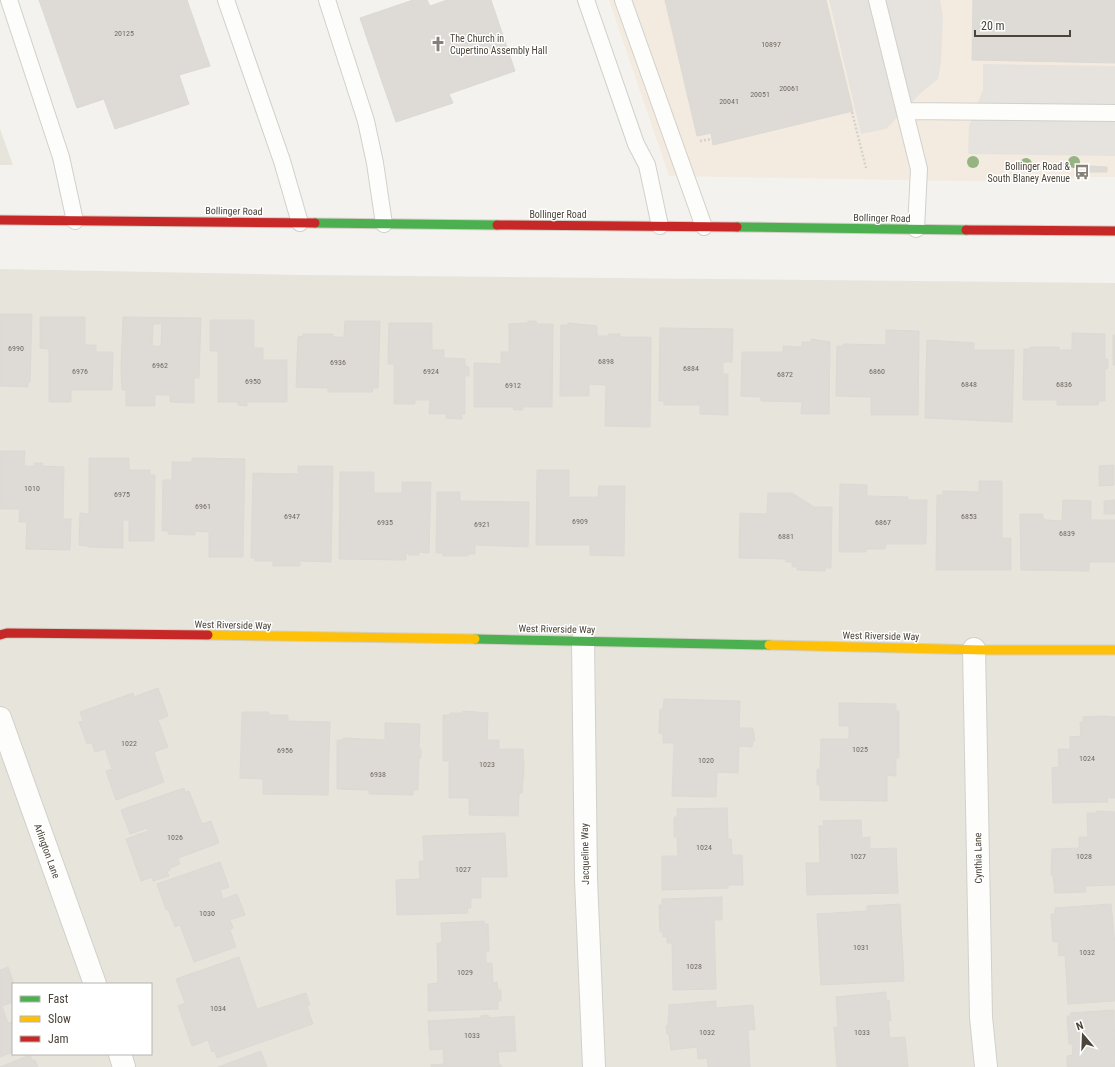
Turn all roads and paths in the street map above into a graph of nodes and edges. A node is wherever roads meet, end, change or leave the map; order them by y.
1 (9, 0) edge
2 (226, 0) edge
3 (327, 0) edge
4 (586, 0) edge
5 (623, 0) edge
6 (877, 0) edge
7 (905, 111) junction
8 (852, 112) dead end
9 (1115, 113) edge
10 (712, 139) dead end
11 (694, 143) dead end
12 (866, 168) dead end
13 (0, 220) edge
14 (75, 221) junction
15 (300, 223) junction
16 (384, 224) junction
17 (660, 226) junction
18 (704, 227) junction
19 (916, 229) junction
20 (1115, 231) edge
21 (0, 635) edge
22 (583, 640) junction
23 (974, 649) junction
24 (1115, 650) edge
25 (0, 718) edge
26 (95, 983) edge
27 (120, 1055) edge
28 (124, 1067) edge
29 (594, 1067) edge
30 (986, 1067) edge

1 - 14 lane
2 - 15 lane
3 - 16 lane
4 - 17 lane
5 - 18 lane
6 - 7 lane
7 - 9 lane
7 - 19 lane
8 - 12 path
10 - 11 path
13 - 14 main road, Bollinger Road
14 - 15 main road, Bollinger Road
15 - 16 main road, Bollinger Road
16 - 17 main road, Bollinger Road
17 - 18 main road, Bollinger Road
18 - 19 main road, Bollinger Road
19 - 20 main road, Bollinger Road
21 - 22 main road, West Riverside Way
22 - 23 main road, West Riverside Way
22 - 29 street, Jacqueline Way
23 - 24 main road, West Riverside Way
23 - 30 street, Cynthia Lane
25 - 26 street, Arlington Lane
27 - 28 street

